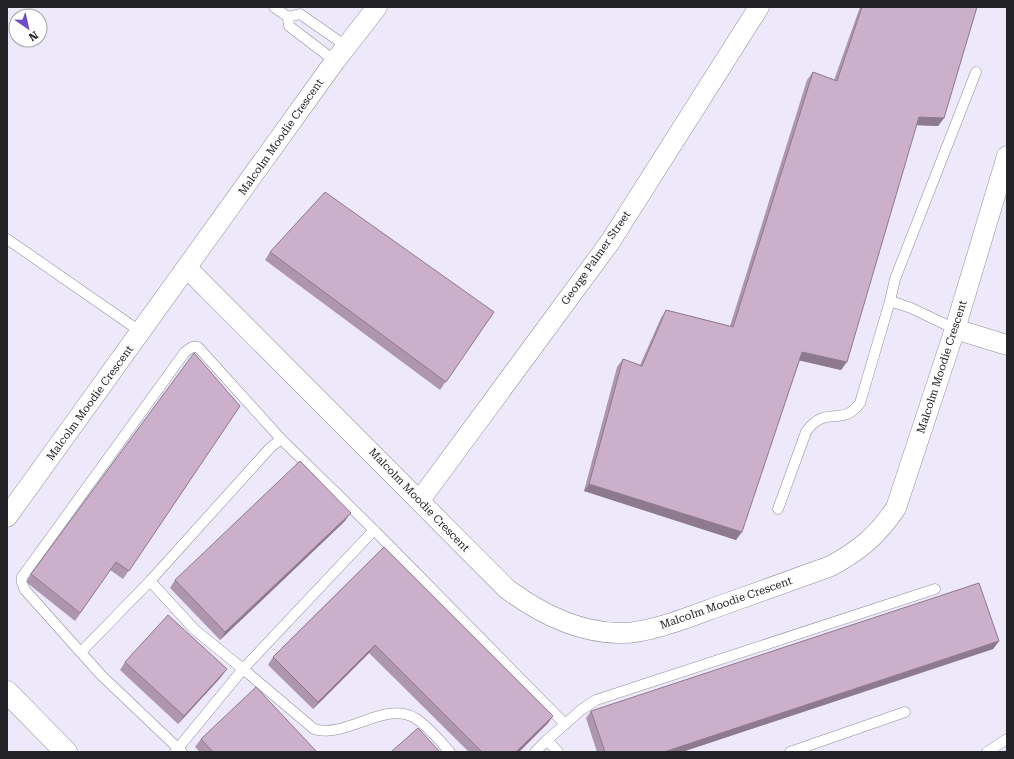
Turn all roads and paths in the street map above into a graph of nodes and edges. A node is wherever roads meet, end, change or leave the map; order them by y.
1 (274, 7) edge
2 (377, 7) edge
3 (760, 7) edge
4 (288, 17) junction
5 (340, 54) junction
6 (976, 72) dead end
7 (1007, 156) edge
8 (1001, 196) edge
9 (7, 239) edge
10 (187, 268) junction
11 (890, 301) junction
12 (955, 329) junction
13 (141, 332) junction
14 (1007, 345) edge
15 (281, 439) junction
16 (420, 500) junction
17 (778, 509) dead end
18 (7, 518) edge
19 (374, 530) junction
20 (150, 581) junction
21 (935, 589) dead end
22 (81, 652) junction
23 (243, 669) junction
24 (7, 692) edge
25 (905, 712) dead end
26 (565, 724) junction
27 (1007, 739) edge
28 (547, 740) junction
29 (178, 751) edge
30 (66, 752) edge
31 (450, 752) edge
32 (535, 752) edge
33 (558, 752) edge
34 (790, 752) edge
35 (987, 752) edge

1 - 4 lane
2 - 5 street, Malcolm Moodie Crescent
3 - 16 street, George Palmer Street
4 - 5 lane
4 - 5 lane
5 - 10 street, Malcolm Moodie Crescent
6 - 11 lane
7 - 8 street, Malcolm Moodie Crescent
8 - 12 street, Malcolm Moodie Crescent
9 - 13 lane
10 - 13 street, Malcolm Moodie Crescent
10 - 16 street, Malcolm Moodie Crescent
11 - 12 lane
11 - 17 lane
12 - 14 street
12 - 16 street, Malcolm Moodie Crescent
13 - 18 street, Malcolm Moodie Crescent
15 - 19 lane
15 - 20 lane
15 - 22 lane
19 - 23 lane
19 - 26 lane
20 - 22 lane
20 - 23 lane
21 - 26 lane
22 - 29 lane
23 - 29 lane
23 - 31 lane
24 - 30 street
25 - 34 lane
26 - 28 lane
27 - 35 lane
28 - 32 lane
28 - 33 lane

